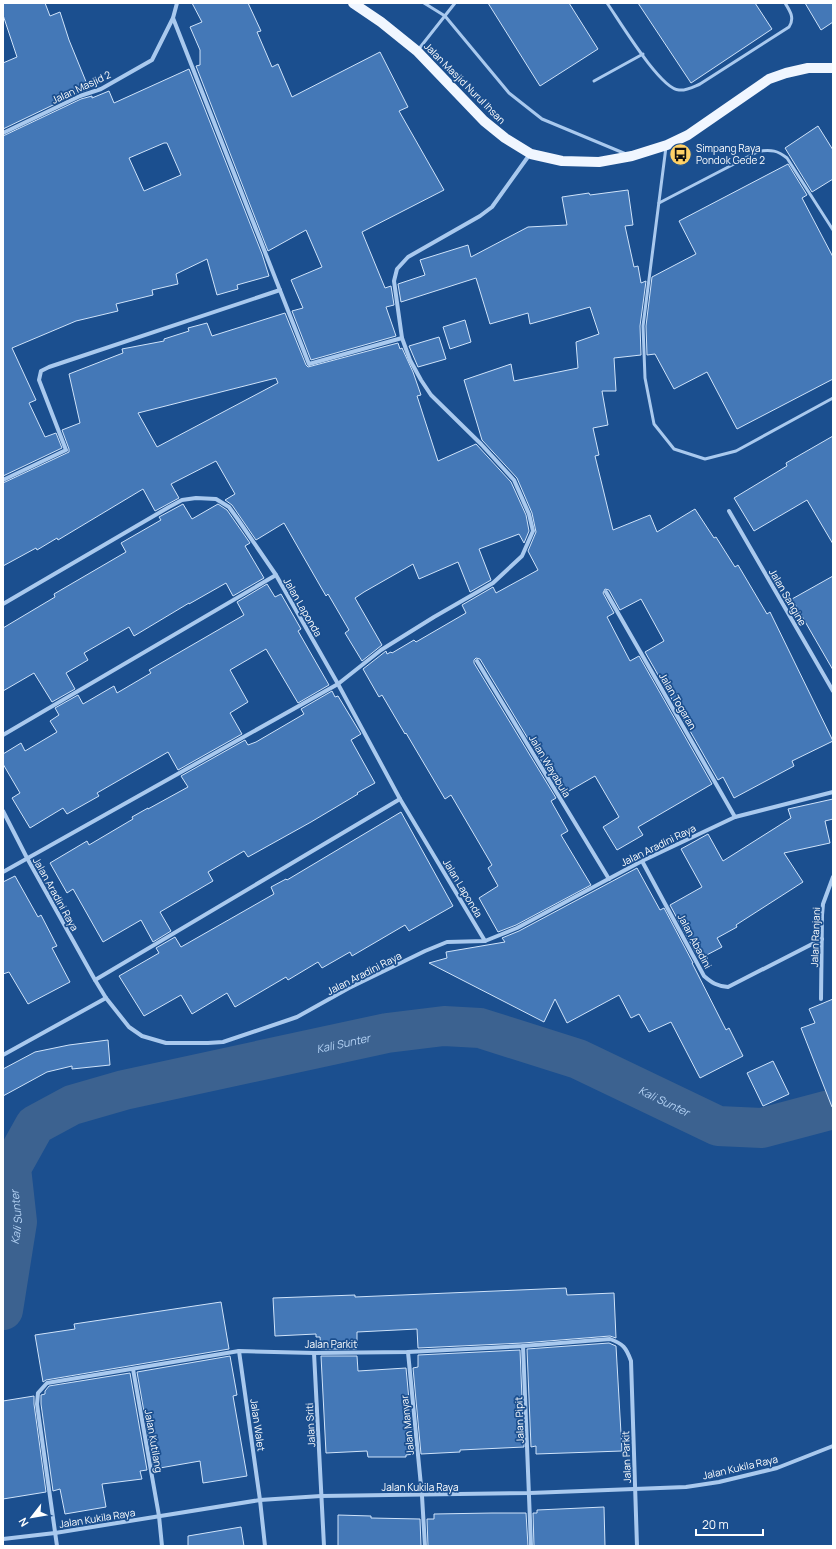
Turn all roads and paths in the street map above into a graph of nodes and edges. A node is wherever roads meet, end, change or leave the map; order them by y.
1 (177, 3) edge
2 (353, 3) edge
3 (424, 3) edge
4 (455, 3) edge
5 (608, 3) edge
6 (785, 3) edge
7 (445, 16) junction
8 (173, 18) junction
9 (417, 51) junction
10 (643, 54) junction
11 (833, 68) edge
12 (594, 81) dead end
13 (3, 133) edge
14 (667, 145) junction
15 (531, 154) junction
16 (632, 156) junction
17 (659, 203) junction
18 (833, 230) edge
19 (280, 290) junction
20 (402, 338) junction
21 (833, 398) edge
22 (3, 480) edge
23 (729, 511) dead end
24 (276, 575) junction
25 (606, 592) dead end
26 (3, 604) edge
27 (477, 661) dead end
28 (338, 684) junction
29 (833, 691) edge
30 (3, 735) edge
31 (833, 792) edge
32 (400, 799) junction
33 (3, 811) edge
34 (736, 817) junction
35 (27, 858) junction
36 (642, 861) junction
37 (3, 872) edge
38 (833, 877) edge
39 (609, 879) junction
40 (822, 939) junction
41 (485, 941) junction
42 (95, 980) junction
43 (106, 998) junction
44 (821, 999) dead end
45 (3, 1055) edge
46 (523, 1346) junction
47 (239, 1351) junction
48 (408, 1352) junction
49 (314, 1353) junction
50 (133, 1369) junction
51 (833, 1446) edge
52 (635, 1490) junction
53 (530, 1493) junction
54 (321, 1496) junction
55 (422, 1496) junction
56 (260, 1500) junction
57 (158, 1516) junction
58 (54, 1533) junction
59 (3, 1539) edge
60 (57, 1546) edge
61 (162, 1546) edge
62 (265, 1546) edge
63 (324, 1546) edge
64 (425, 1546) edge
65 (531, 1546) edge
66 (637, 1546) edge

1 - 8 street, Jalan Masjid 2
2 - 9 main road, Jalan Masjid Nurul Ihsan
3 - 7 lane
4 - 7 lane
5 - 10 lane
6 - 10 lane
7 - 9 lane
7 - 16 lane
8 - 13 street, Jalan Masjid 2
8 - 19 street
9 - 15 main road, Jalan Masjid Nurul Ihsan
10 - 12 lane
11 - 14 main road, Jalan Masjid Nurul Ihsan
14 - 16 main road, Jalan Masjid Nurul Ihsan
14 - 17 lane
15 - 16 main road, Jalan Masjid Nurul Ihsan
15 - 20 street
17 - 18 lane
17 - 21 lane
19 - 20 street
19 - 22 street
20 - 28 street
23 - 29 street, Jalan Sangine
24 - 26 street, Jalan Laponda
24 - 28 street, Jalan Laponda
24 - 30 street
25 - 34 street, Jalan Togaran
27 - 39 street, Jalan Wayabula
28 - 32 street, Jalan Laponda
28 - 35 street
31 - 34 street, Jalan Aradini Raya
32 - 41 street, Jalan Laponda
32 - 42 street
33 - 35 street, Jalan Aradini Raya
34 - 36 street, Jalan Aradini Raya
35 - 37 street
35 - 42 street, Jalan Aradini Raya
36 - 39 street, Jalan Aradini Raya
36 - 40 street, Jalan Abadini
38 - 40 street, Jalan Ranjani
39 - 41 street, Jalan Aradini Raya
40 - 44 street, Jalan Ranjani
41 - 43 street, Jalan Aradini Raya
42 - 43 street, Jalan Aradini Raya
43 - 45 street
46 - 48 street, Jalan Parkit
46 - 52 street, Jalan Parkit
46 - 53 street, Jalan Pipit
47 - 49 street, Jalan Parkit
47 - 50 street, Jalan Parkit
47 - 56 street, Jalan Walet
48 - 49 street, Jalan Parkit
48 - 55 street, Jalan Manyar
49 - 54 street, Jalan Sriti
50 - 57 street, Jalan Kutilang
50 - 58 street, Jalan Parkit
51 - 52 street, Jalan Kukila Raya
52 - 53 street, Jalan Kukila Raya
52 - 66 street
53 - 55 street, Jalan Kukila Raya
53 - 65 street, Jalan Pipit
54 - 55 street, Jalan Kukila Raya
54 - 56 street, Jalan Kukila Raya
54 - 63 street, Jalan Sriti
55 - 64 street, Jalan Manyar
56 - 57 street, Jalan Kukila Raya
56 - 62 street, Jalan Walet
57 - 58 street, Jalan Kukila Raya
57 - 61 street, Jalan Kutilang
58 - 59 street, Jalan Kukila Raya
58 - 60 street

